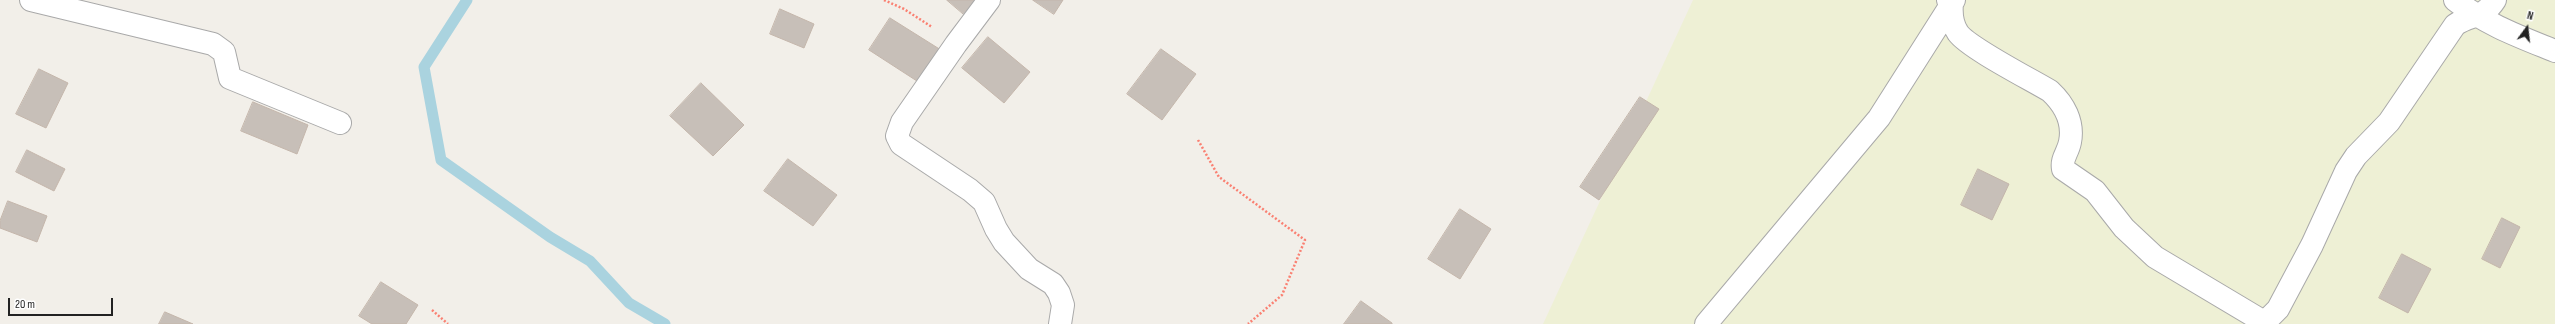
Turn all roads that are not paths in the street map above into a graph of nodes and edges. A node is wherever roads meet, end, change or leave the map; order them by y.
1 (31, 0) edge
2 (989, 0) edge
3 (2455, 0) edge
4 (2495, 0) edge
5 (1951, 1) edge
6 (2477, 17) junction
7 (2555, 51) edge
8 (340, 123) dead end
9 (2264, 323) edge
10 (1060, 324) edge
11 (1706, 324) edge

1 - 8 street
2 - 10 street
3 - 6 street
4 - 6 street
5 - 9 street
5 - 11 street
6 - 7 street
6 - 9 street

